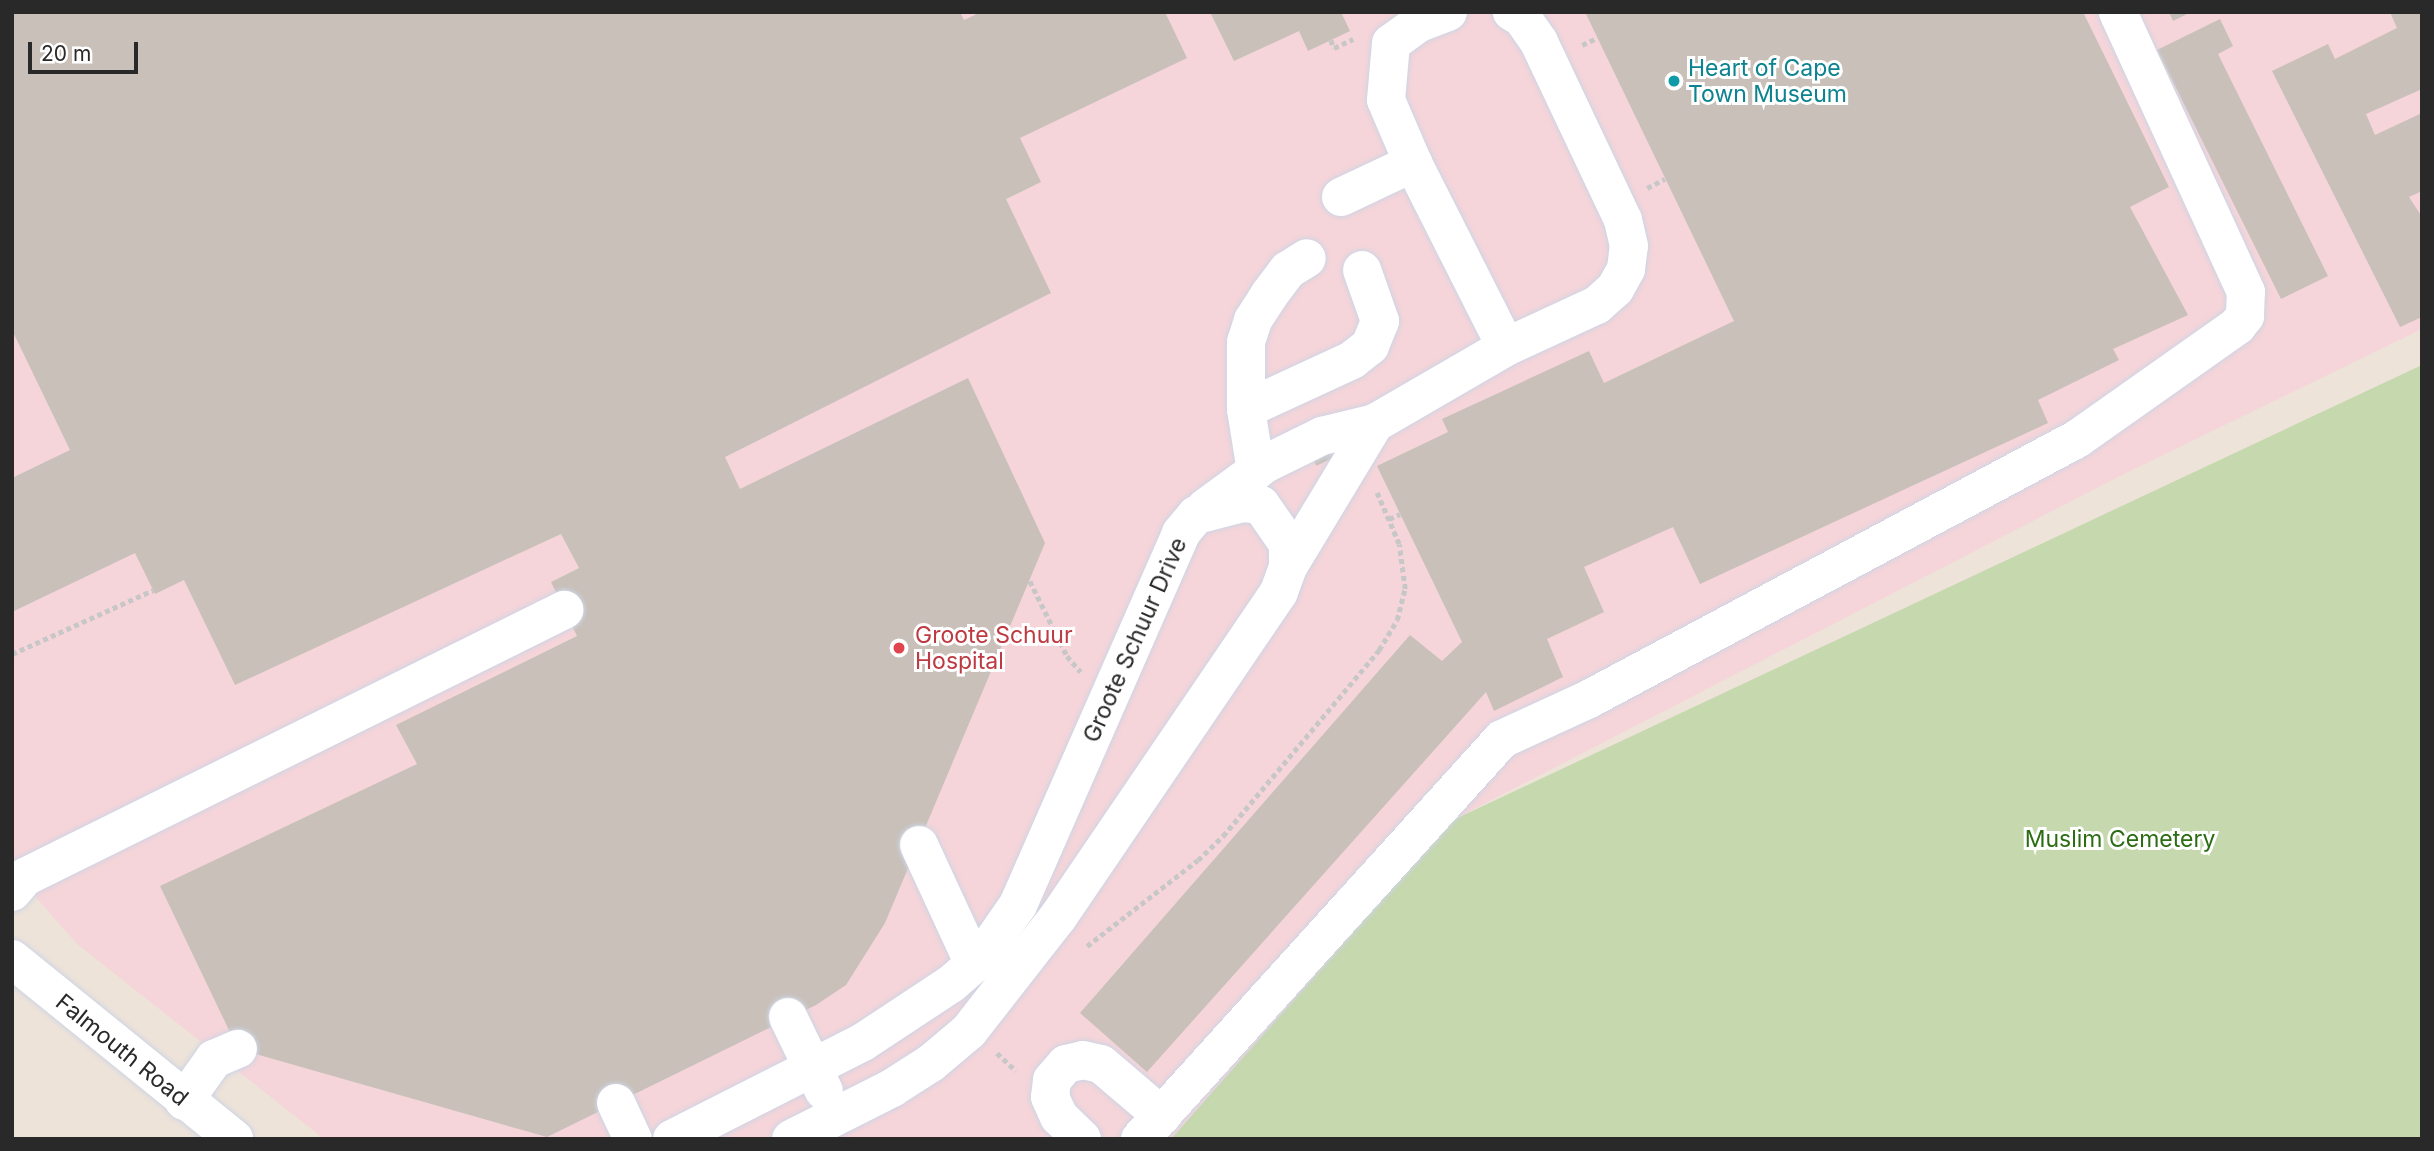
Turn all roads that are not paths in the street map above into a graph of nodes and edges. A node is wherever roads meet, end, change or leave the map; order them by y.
1 (1448, 12) edge
2 (1512, 12) edge
3 (2118, 12) edge
4 (1413, 163) junction
5 (1341, 197) dead end
6 (1307, 258) dead end
7 (1362, 270) dead end
8 (1506, 348) junction
9 (1246, 409) junction
10 (1375, 423) junction
11 (1256, 471) junction
12 (1196, 515) junction
13 (1287, 567) junction
14 (564, 610) dead end
15 (919, 845) dead end
16 (12, 892) edge
17 (12, 959) edge
18 (974, 964) junction
19 (788, 1017) dead end
20 (238, 1049) dead end
21 (813, 1069) junction
22 (184, 1101) junction
23 (616, 1103) dead end
24 (1151, 1127) edge
25 (844, 1129) edge
26 (234, 1139) edge
27 (633, 1139) edge
28 (672, 1139) edge
29 (792, 1139) edge
30 (1082, 1139) edge

1 - 4 street
2 - 8 street
3 - 24 street
4 - 5 street
4 - 8 street
6 - 9 street
7 - 9 street
8 - 10 street
9 - 11 street
10 - 11 street
10 - 13 street
11 - 12 street
12 - 13 street, Groote Schuur Drive
12 - 18 street, Groote Schuur Drive
13 - 25 street
14 - 16 street
15 - 18 street
17 - 22 street, Falmouth Road
18 - 21 street, Groote Schuur Drive
19 - 21 street
20 - 22 street
21 - 25 street
21 - 28 street, Groote Schuur Drive
22 - 26 street, Falmouth Road
23 - 27 street
24 - 30 street
25 - 29 street

